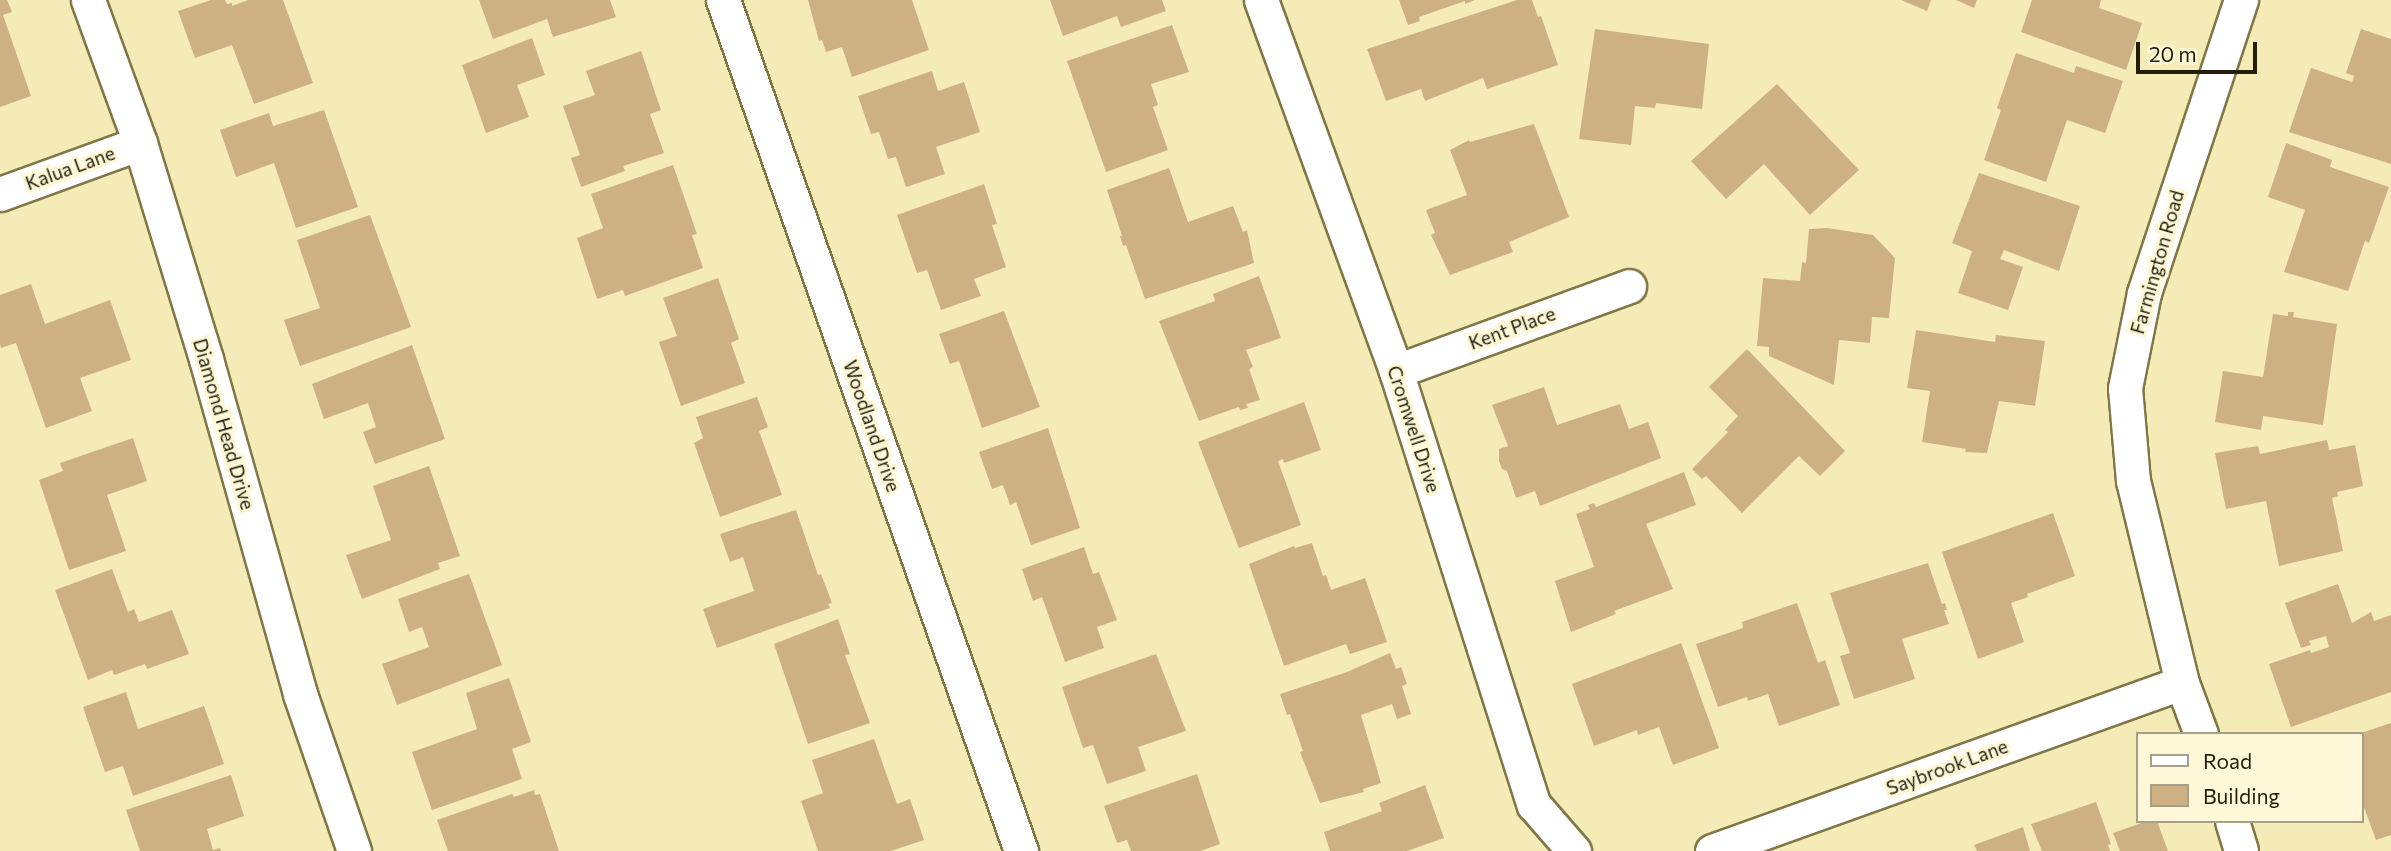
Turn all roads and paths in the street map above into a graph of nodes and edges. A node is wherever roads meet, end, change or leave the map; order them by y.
1 (88, 0) edge
2 (723, 0) edge
3 (1261, 0) edge
4 (2241, 0) edge
5 (140, 143) junction
6 (0, 194) edge
7 (1629, 286) dead end
8 (1396, 371) junction
9 (2182, 683) junction
10 (2200, 732) edge
11 (2233, 823) edge
12 (354, 851) edge
13 (1021, 851) edge
14 (1574, 851) edge
15 (1712, 851) edge
16 (2241, 851) edge

1 - 5 street, Diamond Head Drive
2 - 13 street, Woodland Drive
3 - 8 street, Cromwell Drive
4 - 9 street, Farmington Road
5 - 6 street, Kalua Lane
5 - 12 street, Diamond Head Drive
7 - 8 street, Kent Place
8 - 14 street, Cromwell Drive
9 - 10 street, Farmington Road
9 - 15 street, Saybrook Lane
11 - 16 street

